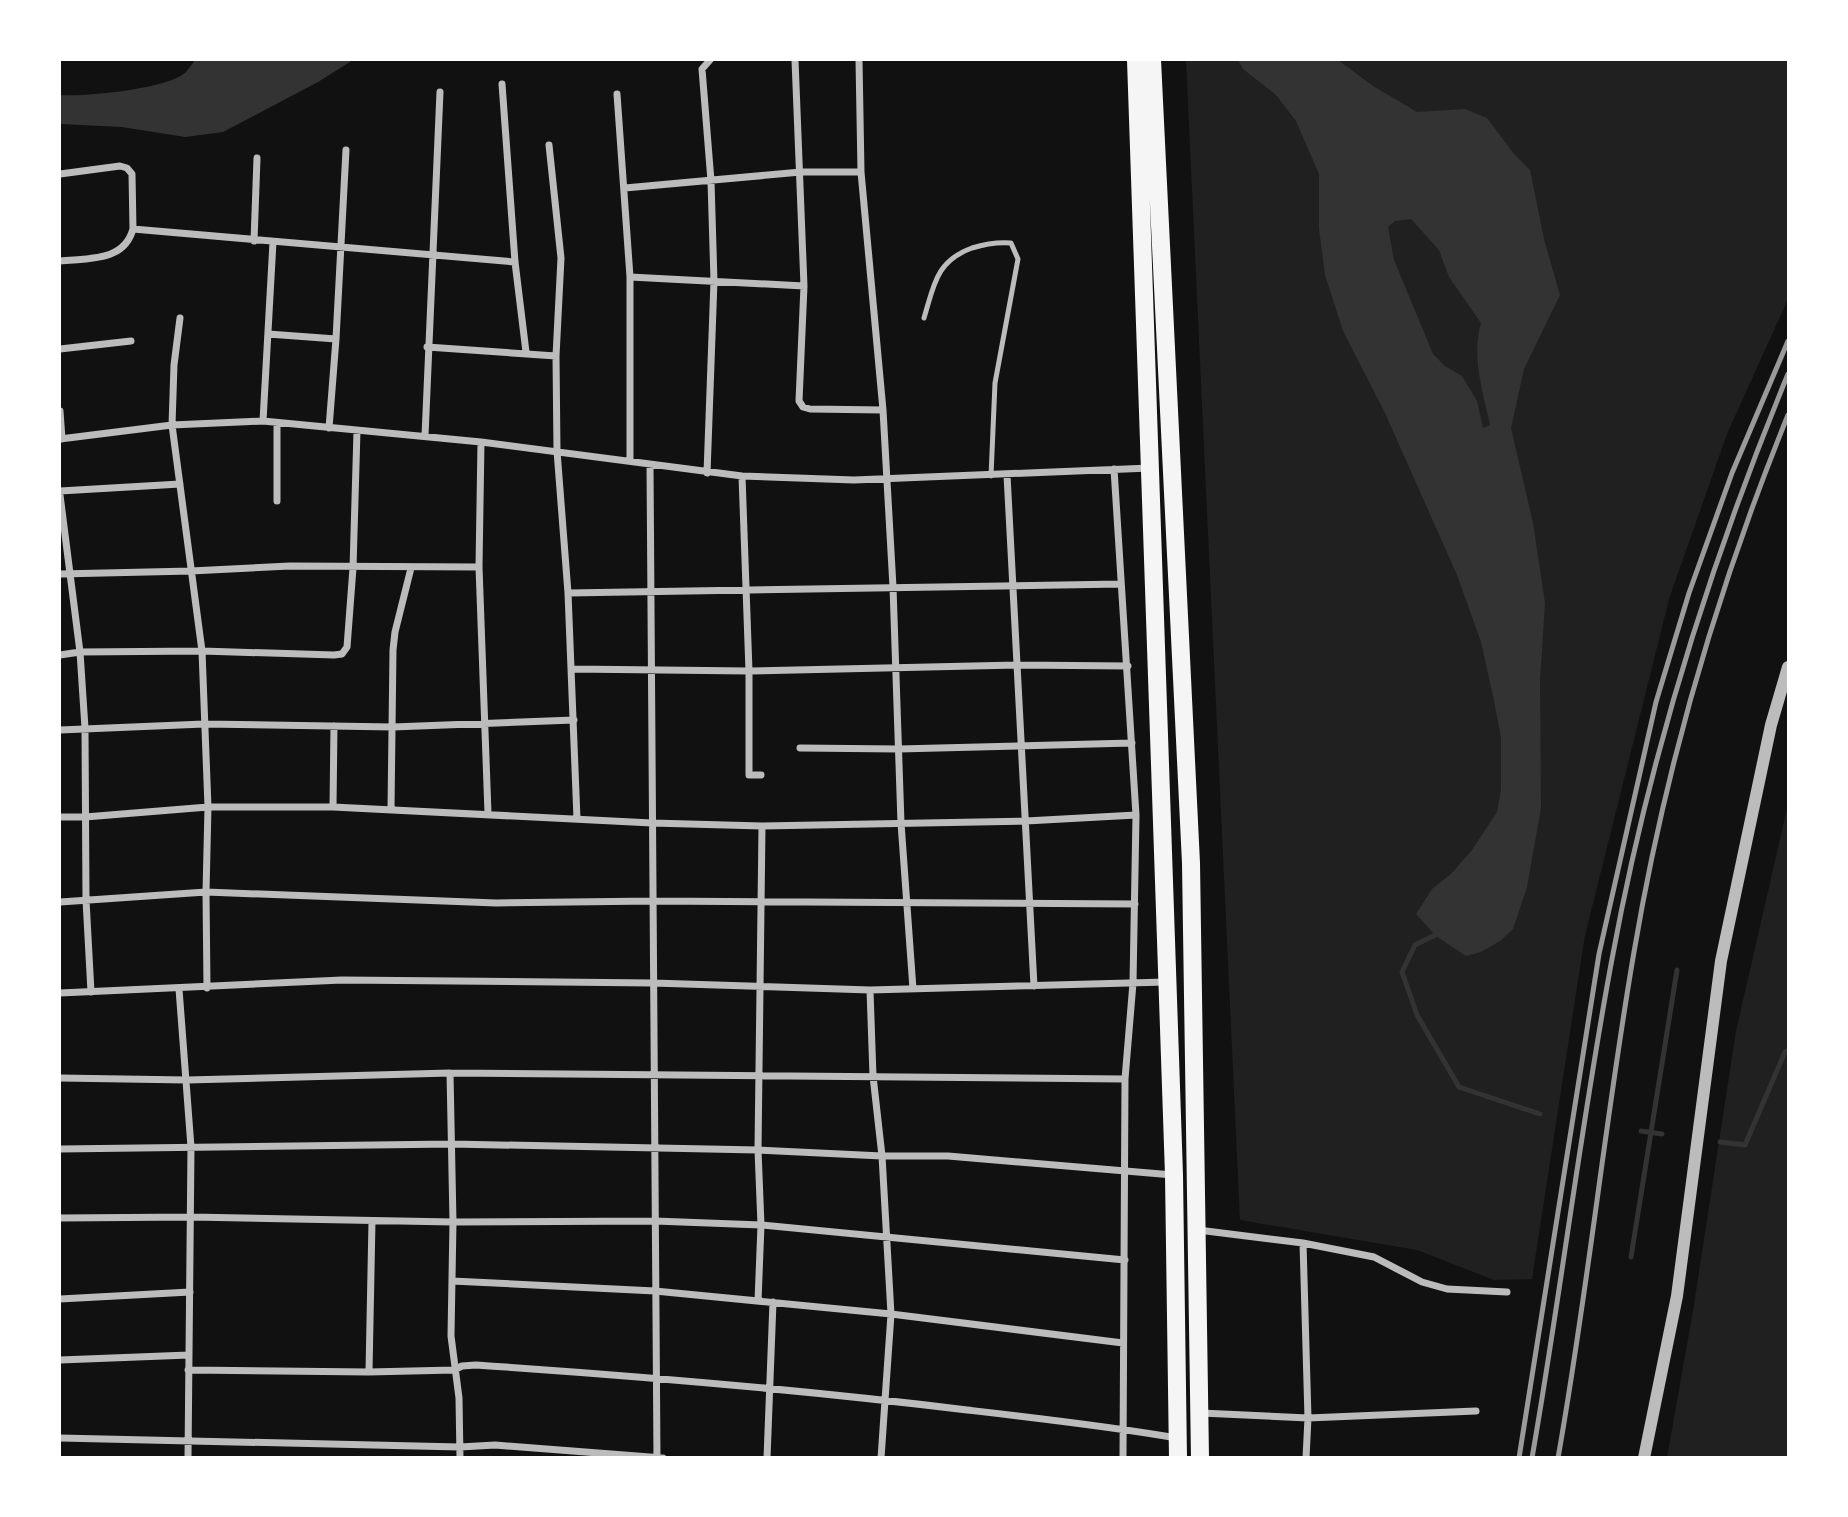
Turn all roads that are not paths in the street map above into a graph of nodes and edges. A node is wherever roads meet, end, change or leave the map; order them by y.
1 (710, 60) edge
2 (795, 60) edge
3 (859, 60) edge
4 (1136, 60) edge
5 (1152, 60) edge
6 (502, 84) dead end
7 (440, 92) dead end
8 (617, 94) dead end
9 (549, 145) dead end
10 (346, 150) dead end
11 (257, 158) dead end
12 (801, 172) junction
13 (861, 172) junction
14 (60, 174) edge
15 (710, 181) junction
16 (625, 188) junction
17 (133, 229) junction
18 (254, 241) junction
19 (273, 242) junction
20 (341, 246) junction
21 (431, 256) junction
22 (60, 261) edge
23 (515, 262) junction
24 (630, 277) junction
25 (714, 281) junction
26 (804, 286) junction
27 (180, 318) dead end
28 (924, 318) dead end
29 (268, 334) junction
30 (337, 339) junction
31 (131, 341) dead end
32 (427, 347) junction
33 (60, 349) edge
34 (526, 352) junction
35 (556, 356) junction
36 (883, 410) junction
37 (60, 411) edge
38 (263, 421) junction
39 (278, 423) junction
40 (172, 425) junction
41 (329, 428) junction
42 (358, 431) junction
43 (425, 436) junction
44 (61, 439) edge
45 (481, 442) junction
46 (556, 451) junction
47 (630, 461) junction
48 (650, 464) junction
49 (1151, 468) junction
50 (1114, 469) junction
51 (707, 473) junction
52 (1007, 475) junction
53 (742, 476) junction
54 (991, 476) junction
55 (886, 479) junction
56 (180, 484) junction
57 (60, 493) edge
58 (277, 501) dead end
59 (353, 568) junction
60 (411, 568) junction
61 (479, 568) junction
62 (191, 571) junction
63 (70, 572) junction
64 (60, 574) edge
65 (1121, 584) junction
66 (1013, 585) junction
67 (893, 587) junction
68 (746, 589) junction
69 (651, 591) junction
70 (568, 593) junction
71 (202, 651) junction
72 (80, 652) junction
73 (60, 655) edge
74 (1017, 665) junction
75 (1128, 666) junction
76 (1788, 667) edge
77 (897, 668) junction
78 (572, 669) junction
79 (651, 670) junction
80 (748, 671) junction
81 (574, 720) junction
82 (485, 723) junction
83 (204, 724) junction
84 (334, 726) junction
85 (393, 727) junction
86 (85, 728) junction
87 (60, 730) edge
88 (1132, 743) junction
89 (1022, 745) junction
90 (800, 748) dead end
91 (899, 749) junction
92 (761, 775) dead end
93 (208, 807) junction
94 (333, 807) junction
95 (391, 808) junction
96 (488, 813) junction
97 (1136, 815) junction
98 (60, 817) edge
99 (85, 817) junction
100 (577, 819) junction
101 (1026, 821) junction
102 (652, 823) junction
103 (901, 823) junction
104 (762, 825) junction
105 (206, 892) junction
106 (86, 900) junction
107 (653, 901) junction
108 (60, 902) edge
109 (1030, 903) junction
110 (762, 904) junction
111 (907, 904) junction
112 (1135, 904) junction
113 (1167, 982) junction
114 (653, 983) junction
115 (1133, 983) junction
116 (1034, 986) junction
117 (207, 988) junction
118 (762, 988) junction
119 (179, 989) junction
120 (913, 989) junction
121 (870, 990) junction
122 (91, 992) junction
123 (60, 993) edge
124 (450, 1073) junction
125 (654, 1074) junction
126 (761, 1075) junction
127 (873, 1076) junction
128 (60, 1078) edge
129 (1125, 1079) junction
130 (187, 1080) junction
131 (452, 1144) junction
132 (191, 1147) junction
133 (60, 1149) edge
134 (654, 1149) junction
135 (758, 1150) junction
136 (882, 1156) junction
137 (1123, 1173) junction
138 (1174, 1175) junction
139 (192, 1217) junction
140 (60, 1218) edge
141 (372, 1221) junction
142 (655, 1221) junction
143 (453, 1222) junction
144 (761, 1225) junction
145 (1196, 1230) junction
146 (886, 1236) junction
147 (1303, 1243) junction
148 (1125, 1260) junction
149 (452, 1281) junction
150 (655, 1291) junction
151 (190, 1292) junction
152 (1507, 1292) dead end
153 (60, 1299) edge
154 (758, 1301) junction
155 (773, 1302) junction
156 (891, 1314) junction
157 (1123, 1343) junction
158 (189, 1356) junction
159 (60, 1360) edge
160 (188, 1370) junction
161 (454, 1370) junction
162 (369, 1372) junction
163 (656, 1377) junction
164 (769, 1388) junction
165 (886, 1400) junction
166 (1476, 1411) dead end
167 (1200, 1413) junction
168 (1308, 1418) junction
169 (1124, 1429) junction
170 (60, 1438) edge
171 (1178, 1438) junction
172 (188, 1442) junction
173 (460, 1447) junction
174 (657, 1457) edge
175 (188, 1458) edge
176 (460, 1458) edge
177 (663, 1458) edge
178 (767, 1458) edge
179 (881, 1458) edge
180 (1123, 1458) edge
181 (1178, 1458) edge
182 (1200, 1458) edge
183 (1306, 1458) edge
184 (1644, 1458) edge

1 - 15 street
2 - 12 street
3 - 13 street
4 - 49 highway
5 - 145 highway
6 - 23 street
7 - 21 street
8 - 16 street
9 - 35 street
10 - 20 street
11 - 18 street
12 - 13 street
12 - 15 street
12 - 26 street
13 - 36 street
14 - 17 street
15 - 16 street
15 - 25 street
16 - 24 street
17 - 18 street
17 - 22 street
18 - 19 street
19 - 20 street
19 - 29 street
20 - 21 street
20 - 30 street
21 - 23 street
21 - 32 street
23 - 34 street
24 - 25 street
24 - 47 street
25 - 26 street
25 - 51 street
26 - 36 street
27 - 40 street
28 - 54 lane
29 - 30 street
29 - 38 street
30 - 41 street
31 - 33 street
32 - 34 street
32 - 43 street
34 - 35 street
35 - 46 street
36 - 55 street
37 - 44 street
38 - 39 street
38 - 40 street
39 - 41 street
39 - 58 street
40 - 44 street
40 - 56 street
41 - 42 street
42 - 43 street
42 - 59 street
43 - 45 street
45 - 46 street
45 - 61 street
46 - 47 street
46 - 70 street
47 - 48 street
48 - 51 street
48 - 69 street
49 - 50 street
49 - 113 highway
50 - 52 street
50 - 65 street
51 - 53 street
52 - 54 street
52 - 66 street
53 - 55 street
53 - 68 street
54 - 55 street
55 - 67 street
56 - 57 street
56 - 62 street
57 - 63 street
59 - 60 street
59 - 62 street
59 - 71 street
60 - 61 street
60 - 85 street
61 - 82 street
62 - 63 street
62 - 71 street
63 - 64 street
63 - 72 street
65 - 66 street
65 - 75 street
66 - 67 street
66 - 74 street
67 - 68 street
67 - 77 street
68 - 69 street
68 - 80 street
69 - 70 street
69 - 79 street
70 - 78 street
71 - 72 street
71 - 83 street
72 - 73 street
72 - 86 street
74 - 75 street
74 - 77 street
74 - 89 street
75 - 88 street
76 - 184 street
77 - 80 street
77 - 91 street
78 - 79 street
78 - 81 street
79 - 80 street
79 - 102 street
80 - 92 street
81 - 82 street
81 - 100 street
82 - 85 street
82 - 96 street
83 - 84 street
83 - 86 street
83 - 93 street
84 - 85 street
84 - 94 street
85 - 95 street
86 - 87 street
86 - 99 street
88 - 89 street
88 - 97 street
89 - 91 street
89 - 101 street
90 - 91 street
91 - 103 street
93 - 94 street
93 - 99 street
93 - 105 street
94 - 95 street
95 - 96 street
96 - 100 street
97 - 101 street
97 - 112 street
98 - 99 street
99 - 106 street
100 - 102 street
101 - 103 street
101 - 109 street
102 - 104 street
102 - 107 street
103 - 104 street
103 - 111 street
104 - 110 street
105 - 106 street
105 - 107 street
105 - 117 street
106 - 108 street
106 - 122 street
107 - 110 street
107 - 114 street
109 - 111 street
109 - 112 street
109 - 116 street
110 - 111 street
110 - 118 street
111 - 120 street
112 - 115 street
113 - 115 street
113 - 138 highway
114 - 117 street
114 - 118 street
114 - 125 street
115 - 116 street
115 - 129 street
116 - 120 street
117 - 119 street
118 - 121 street
118 - 126 street
119 - 122 street
119 - 130 street
120 - 121 street
121 - 127 street
122 - 123 street
124 - 125 street
124 - 130 street
124 - 131 street
125 - 126 street
125 - 134 street
126 - 127 street
126 - 135 street
127 - 129 street
127 - 136 street
128 - 130 street
129 - 137 street
130 - 132 street
131 - 132 street
131 - 134 street
131 - 143 street
132 - 133 street
132 - 139 street
134 - 135 street
134 - 142 street
135 - 136 street
135 - 144 street
136 - 137 street
136 - 146 street
137 - 138 street
137 - 148 street
138 - 171 highway
139 - 140 street
139 - 141 street
139 - 151 street
141 - 143 street
141 - 162 street
142 - 143 street
142 - 144 street
142 - 150 street
143 - 149 street
144 - 146 street
144 - 154 street
145 - 147 street
145 - 167 highway
146 - 148 street
146 - 156 street
147 - 152 street
147 - 168 street
148 - 157 street
149 - 150 street
149 - 161 street
150 - 154 street
150 - 163 street
151 - 153 street
151 - 158 street
154 - 155 street
155 - 156 street
155 - 164 street
156 - 157 street
156 - 165 street
157 - 169 street
158 - 159 street
158 - 160 street
160 - 162 street
160 - 172 street
161 - 162 street
161 - 163 street
161 - 173 street
163 - 164 street
163 - 174 street
164 - 165 street
164 - 178 street
165 - 169 street
165 - 179 street
166 - 168 street
167 - 168 street
167 - 182 highway
168 - 183 street
169 - 171 street
169 - 180 street
170 - 172 street
171 - 181 highway
172 - 173 street
172 - 175 street
173 - 174 street
173 - 176 street
174 - 177 street

